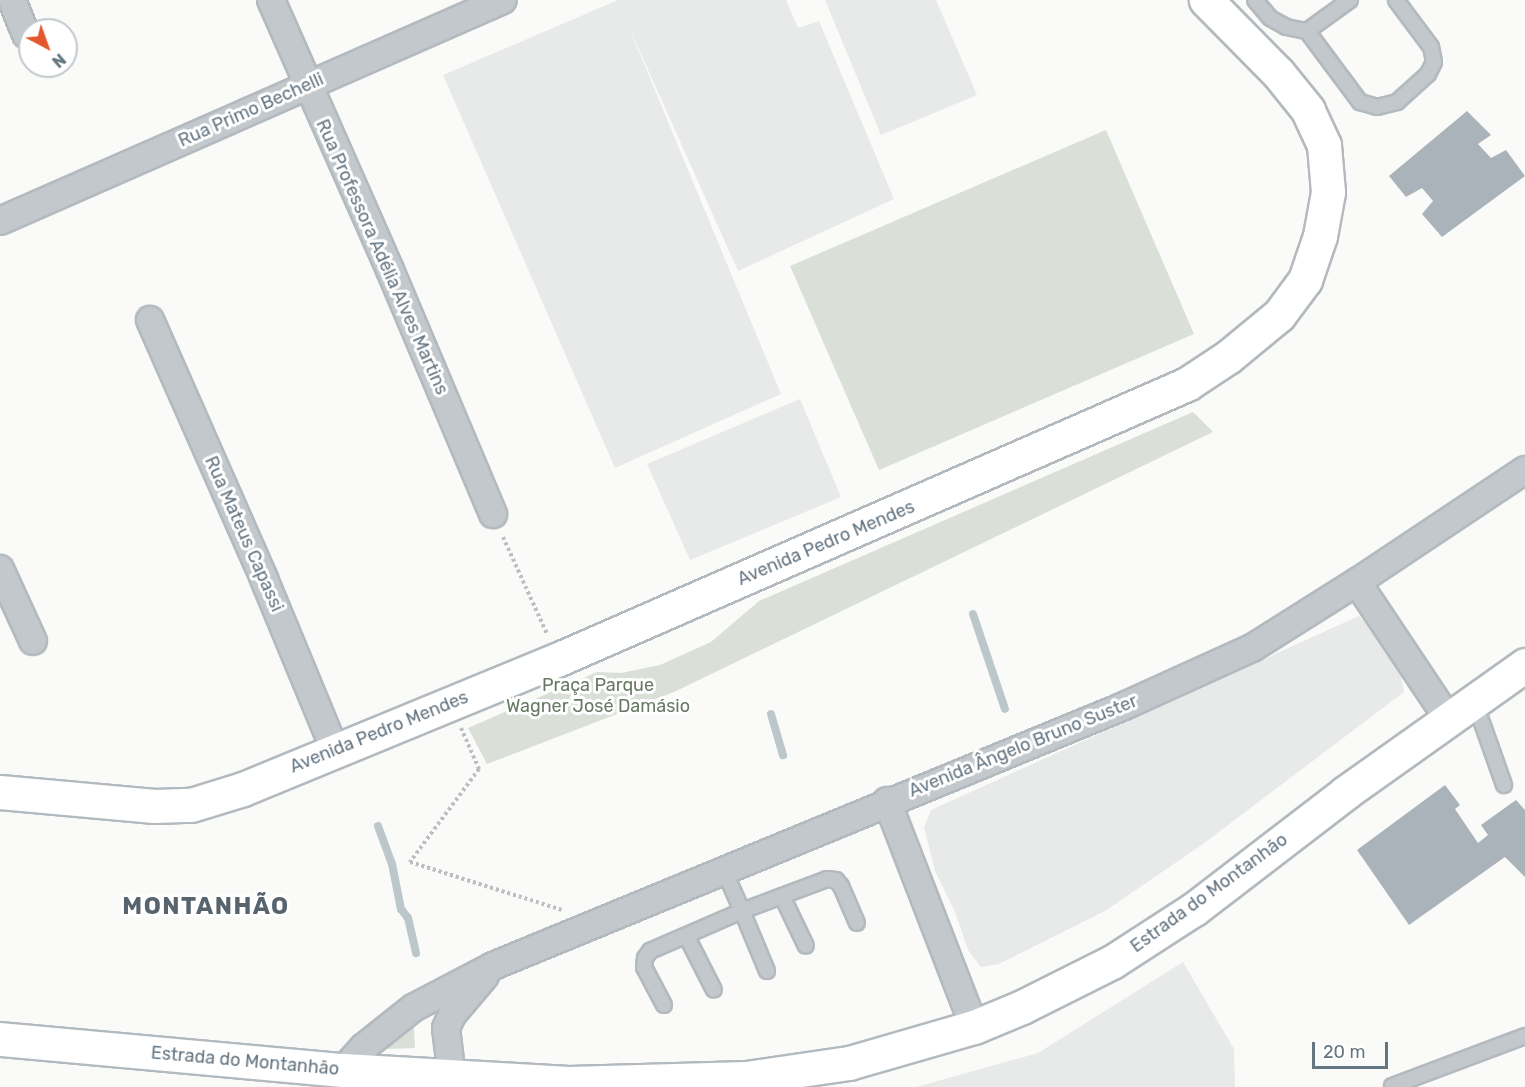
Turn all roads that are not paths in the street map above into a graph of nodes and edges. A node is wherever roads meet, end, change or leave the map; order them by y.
1 (12, 0) edge
2 (271, 0) edge
3 (502, 0) edge
4 (1206, 0) edge
5 (1255, 0) edge
6 (1350, 0) edge
7 (1396, 0) edge
8 (20, 18) edge
9 (1307, 31) junction
10 (307, 84) junction
11 (0, 221) edge
12 (150, 320) dead end
13 (1525, 470) edge
14 (493, 514) road end
15 (0, 570) edge
16 (1357, 582) junction
17 (33, 641) dead end
18 (1525, 665) edge
19 (1462, 711) junction
20 (335, 750) junction
21 (1504, 786) dead end
22 (0, 792) edge
23 (887, 801) junction
24 (724, 870) junction
25 (782, 896) junction
26 (742, 911) junction
27 (857, 923) dead end
28 (687, 937) junction
29 (806, 946) dead end
30 (493, 966) junction
31 (767, 971) dead end
32 (714, 990) dead end
33 (664, 1005) dead end
34 (974, 1027) junction
35 (1525, 1036) edge
36 (0, 1039) edge
37 (452, 1077) junction
38 (342, 1079) edge
39 (507, 1084) edge
40 (1392, 1086) edge

1 - 8 street
2 - 10 street, Rua Professora Adélia Alves Martins
3 - 10 street, Rua Primo Bechelli
4 - 20 street, Avenida Pedro Mendes
5 - 9 lane
6 - 9 lane
7 - 9 lane
10 - 11 street, Rua Primo Bechelli
10 - 14 street, Rua Professora Adélia Alves Martins
12 - 20 street, Rua Mateus Capassi
13 - 16 street, Avenida Ângelo Bruno Suster
15 - 17 street
16 - 19 street
16 - 23 street, Avenida Ângelo Bruno Suster
18 - 19 street, Estrada do Montanhão
19 - 21 lane
19 - 34 street, Estrada do Montanhão
20 - 22 street, Avenida Pedro Mendes
23 - 24 street, Avenida Ângelo Bruno Suster
23 - 34 street
24 - 26 lane
24 - 30 street, Avenida Ângelo Bruno Suster
25 - 26 lane
25 - 27 lane
25 - 29 lane
26 - 28 lane
26 - 31 lane
28 - 32 lane
28 - 33 lane
30 - 37 street, Avenida Ângelo Bruno Suster
30 - 38 street, Avenida Ângelo Bruno Suster
34 - 39 street, Estrada do Montanhão
35 - 40 lane
36 - 38 street, Estrada do Montanhão
37 - 38 street, Estrada do Montanhão
37 - 39 street, Estrada do Montanhão

